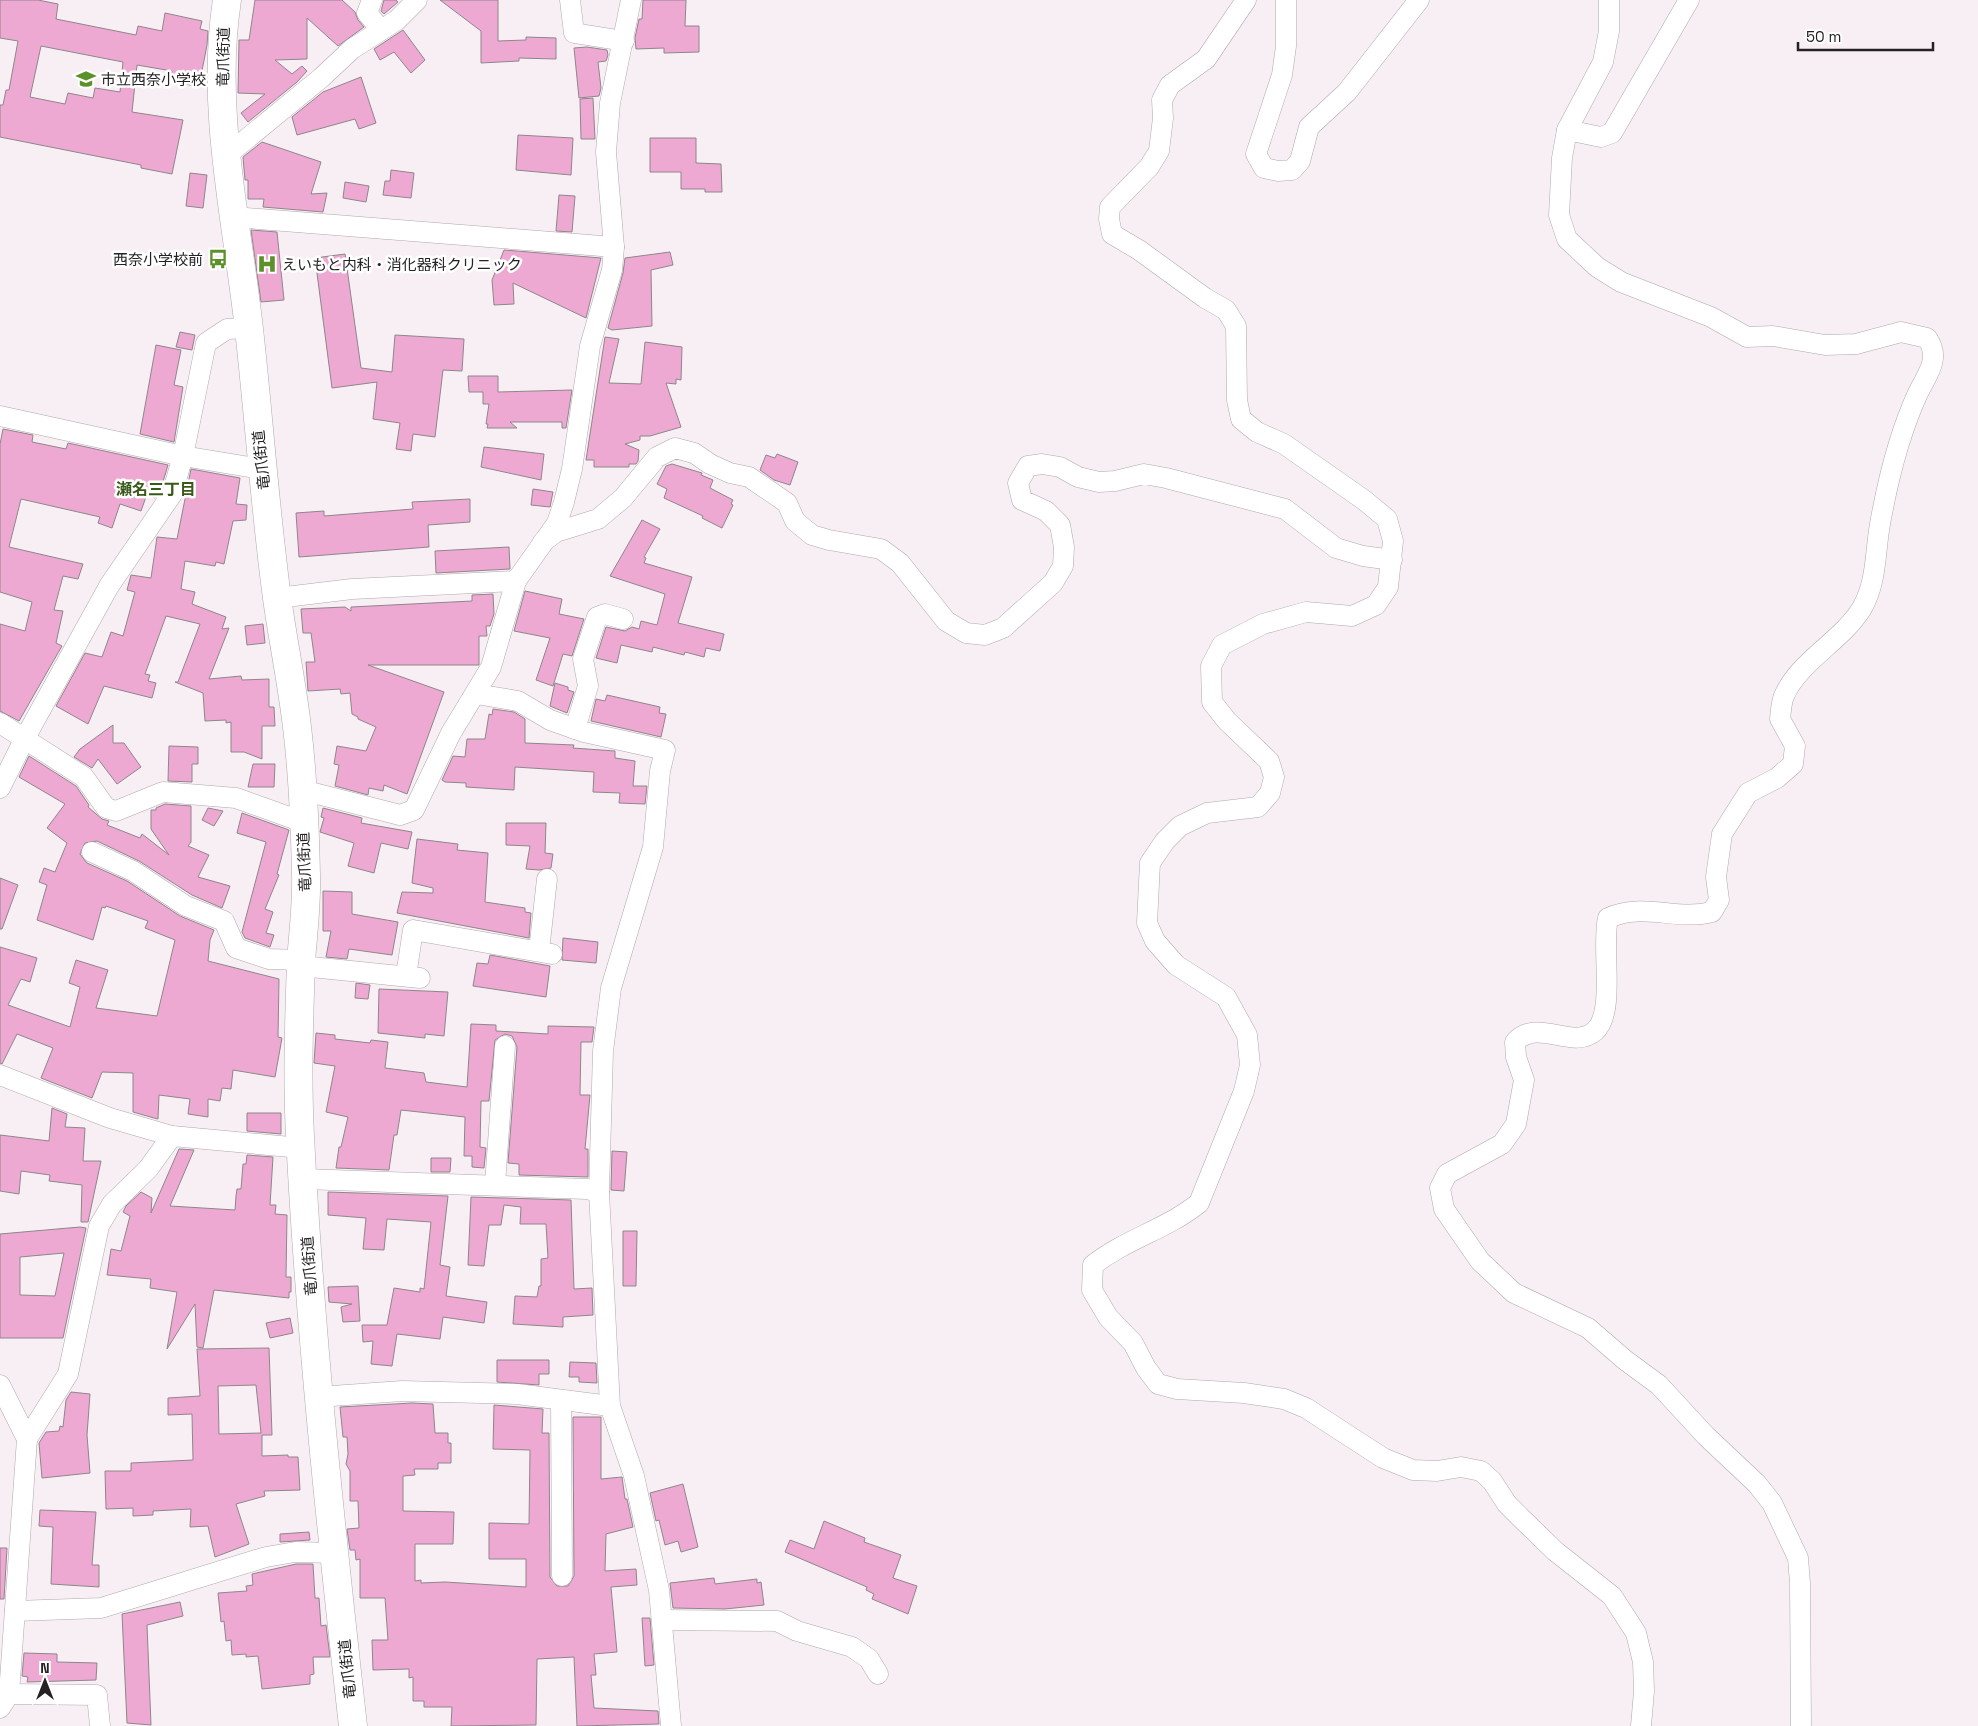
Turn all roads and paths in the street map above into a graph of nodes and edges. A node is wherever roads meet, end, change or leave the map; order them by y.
1 (227, 0) edge
2 (372, 0) edge
3 (417, 0) edge
4 (570, 0) edge
5 (631, 0) edge
6 (1246, 0) edge
7 (1286, 0) edge
8 (1419, 0) edge
9 (1609, 0) edge
10 (1689, 0) edge
11 (381, 30) junction
12 (624, 41) junction
13 (1568, 130) junction
14 (227, 155) junction
15 (233, 217) junction
16 (614, 247) junction
17 (249, 328) junction
18 (0, 416) edge
19 (183, 456) junction
20 (262, 469) junction
21 (543, 542) junction
22 (1392, 560) junction
23 (516, 581) junction
24 (277, 598) junction
25 (623, 619) dead end
26 (476, 694) junction
27 (0, 723) edge
28 (575, 729) junction
29 (25, 738) junction
30 (0, 788) edge
31 (302, 790) junction
32 (303, 822) junction
33 (92, 852) dead end
34 (547, 879) dead end
35 (301, 963) junction
36 (505, 1046) dead end
37 (0, 1075) edge
38 (172, 1136) junction
39 (301, 1148) junction
40 (303, 1179) junction
41 (495, 1184) junction
42 (599, 1192) junction
43 (0, 1385) edge
44 (318, 1397) junction
45 (561, 1400) junction
46 (610, 1406) junction
47 (27, 1438) junction
48 (334, 1553) junction
49 (562, 1576) dead end
50 (15, 1611) junction
51 (662, 1620) junction
52 (7, 1631) edge
53 (878, 1674) dead end
54 (4, 1701) edge
55 (100, 1726) edge
56 (353, 1726) edge
57 (671, 1726) edge
58 (1641, 1726) edge
59 (1801, 1726) edge

1 - 14 main road, 竜爪街道
2 - 11 street
3 - 11 street
4 - 12 street
5 - 12 street
6 - 22 street
7 - 8 street
9 - 13 street
10 - 13 street
11 - 14 street
12 - 16 street
13 - 59 street
14 - 15 main road, 竜爪街道
15 - 16 street
15 - 17 main road, 竜爪街道
16 - 21 street
17 - 19 street
17 - 20 main road, 竜爪街道
18 - 19 street
19 - 20 street
19 - 29 street
20 - 24 main road, 竜爪街道
21 - 22 street
21 - 23 street
22 - 58 street
23 - 24 street
23 - 26 street
24 - 31 main road, 竜爪街道
25 - 28 street
26 - 28 street
26 - 31 street
27 - 29 street
28 - 42 street
29 - 30 street
29 - 32 street
31 - 32 main road, 竜爪街道
32 - 35 main road, 竜爪街道
33 - 35 street
34 - 35 street
35 - 39 main road, 竜爪街道
36 - 41 street
37 - 38 street
38 - 39 street
38 - 47 street
39 - 40 main road, 竜爪街道
40 - 41 street
40 - 44 main road, 竜爪街道
41 - 42 street
42 - 46 street
43 - 47 street
44 - 45 street
44 - 48 main road, 竜爪街道
45 - 46 street
45 - 49 street
46 - 51 street
47 - 50 street
48 - 50 street
48 - 56 main road, 竜爪街道
50 - 52 street
51 - 53 street
51 - 57 street
52 - 54 street
54 - 55 street

